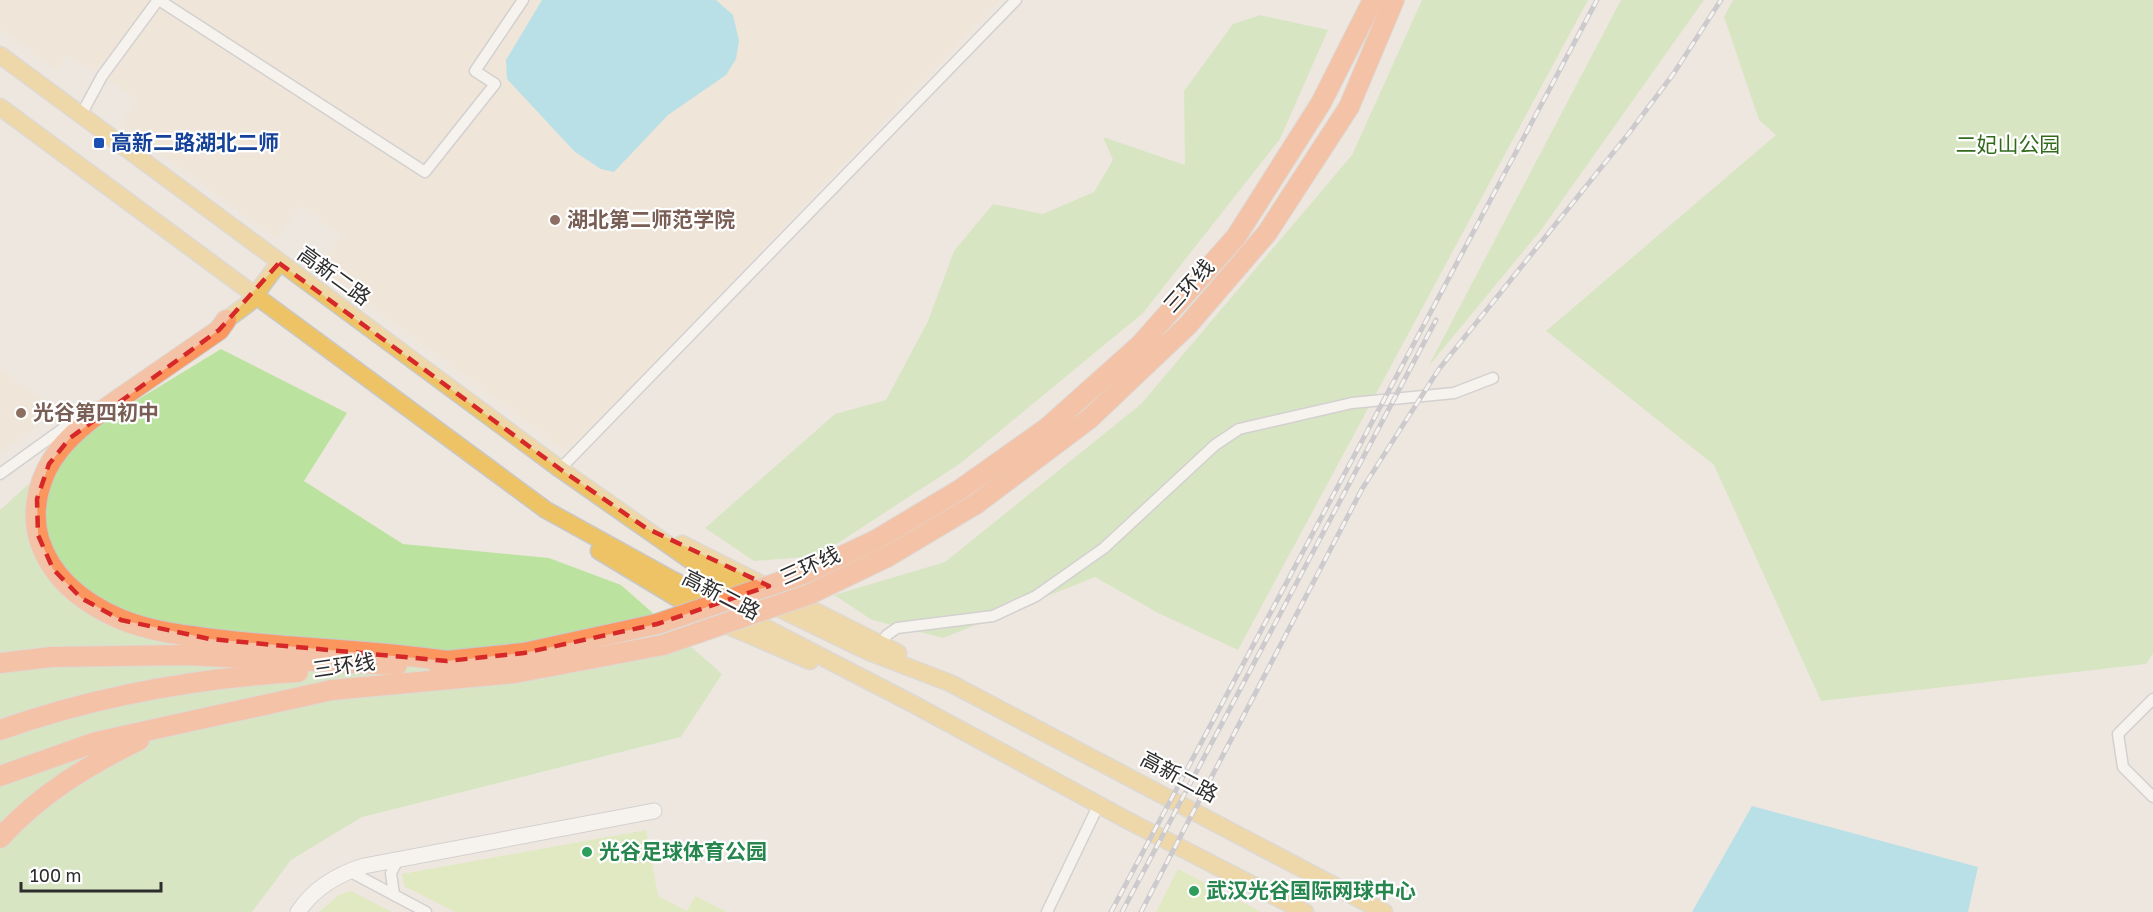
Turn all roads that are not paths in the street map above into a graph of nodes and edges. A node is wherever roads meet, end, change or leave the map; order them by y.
1 (158, 0) edge
2 (523, 0) edge
3 (1016, 0) edge
4 (1361, 0) edge
5 (1373, 0) edge
6 (1394, 0) edge
7 (1400, 0) edge
8 (1376, 42) junction
9 (0, 55) edge
10 (1321, 104) junction
11 (0, 107) edge
12 (81, 115) junction
13 (279, 263) junction
14 (254, 296) junction
15 (226, 320) junction
16 (1492, 378) dead end
17 (560, 469) junction
18 (0, 474) edge
19 (646, 528) junction
20 (880, 644) junction
21 (447, 661) junction
22 (0, 663) edge
23 (247, 667) junction
24 (950, 683) junction
25 (2153, 699) edge
26 (180, 722) junction
27 (0, 730) edge
28 (53, 757) junction
29 (0, 776) edge
30 (0, 783) edge
31 (2153, 796) edge
32 (1099, 804) junction
33 (654, 811) dead end
34 (0, 838) edge
35 (399, 858) junction
36 (349, 871) junction
37 (394, 895) junction
38 (298, 912) edge
39 (426, 912) edge
40 (1047, 912) edge
41 (1305, 912) edge
42 (1384, 912) edge

1 - 2 street
1 - 12 street
3 - 17 street
4 - 10 highway
5 - 10 highway, 三环线
6 - 8 highway, 三环线
7 - 8 highway
8 - 26 highway, 三环线, bridge
9 - 12 main road, 高新二路
10 - 21 highway, 三环线, bridge
11 - 14 main road, 高新二路
12 - 13 main road, 高新二路
13 - 14 main road
13 - 17 main road, 高新二路
14 - 15 main road
14 - 32 main road, 高新二路
15 - 18 street
15 - 21 highway
16 - 20 street
17 - 19 main road, 高新二路
19 - 20 main road, 高新二路
19 - 24 main road, 高新二路
20 - 24 main road, 高新二路
21 - 23 highway, 三环线
22 - 23 highway
23 - 27 highway
24 - 42 main road, 高新二路
25 - 31 street
26 - 28 highway, 三环线
26 - 34 highway
28 - 29 highway, 三环线
28 - 30 highway
32 - 40 street
32 - 41 main road, 高新二路
33 - 35 street
35 - 36 street
35 - 37 street
36 - 37 street
36 - 38 street
37 - 39 street

